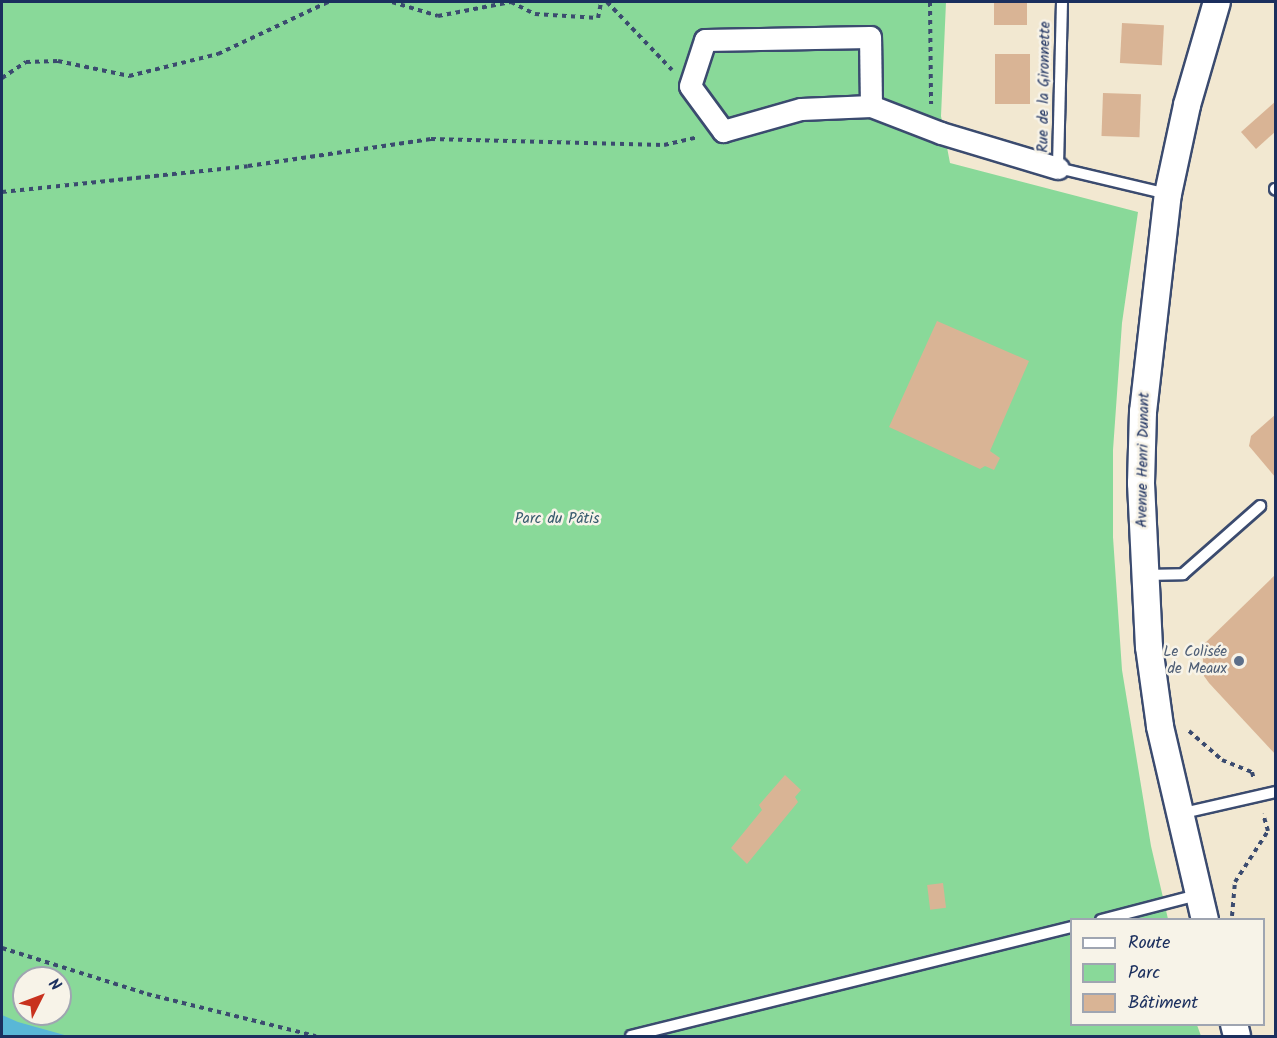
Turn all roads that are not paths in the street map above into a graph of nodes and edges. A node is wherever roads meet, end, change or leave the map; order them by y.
1 (1062, 2) edge
2 (1217, 2) edge
3 (871, 106) junction
4 (1058, 168) junction
5 (1168, 194) junction
6 (1260, 506) dead end
7 (1144, 575) junction
8 (1275, 792) edge
9 (1179, 814) junction
10 (1198, 895) junction
11 (1109, 918) edge
12 (1204, 918) edge
13 (1070, 927) edge
14 (631, 1036) edge

1 - 4 lane, Rue de la Gironnette
2 - 5 street, Avenue Henri Dunant
3 - 3 street
3 - 4 street
4 - 5 lane, Rue de la Gironnette
5 - 7 street, Avenue Henri Dunant
6 - 7 lane
7 - 9 street, Avenue Henri Dunant
8 - 9 lane
9 - 10 street, Avenue Henri Dunant
10 - 11 lane
10 - 12 street, Avenue Henri Dunant
13 - 14 lane

